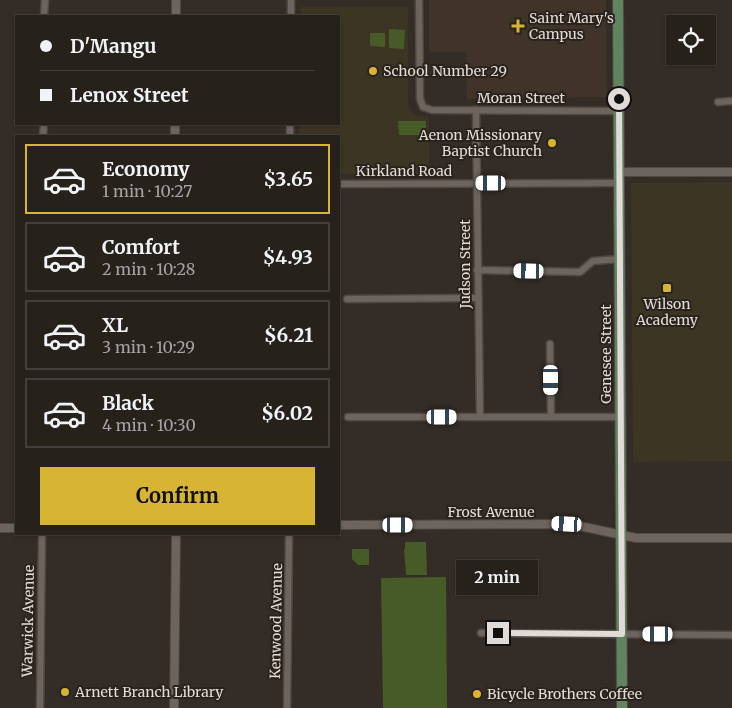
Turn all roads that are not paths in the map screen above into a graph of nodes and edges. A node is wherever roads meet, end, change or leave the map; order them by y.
1 (45, 0) edge
2 (176, 0) edge
3 (291, 0) edge
4 (419, 0) edge
5 (618, 0) edge
6 (44, 15) edge
7 (176, 15) edge
8 (291, 15) edge
9 (732, 101) edge
10 (718, 102) dead end
11 (476, 110) junction
12 (619, 111) junction
13 (732, 172) edge
14 (619, 178) junction
15 (477, 183) junction
16 (340, 184) edge
17 (620, 258) junction
18 (477, 270) junction
19 (477, 298) junction
20 (347, 299) dead end
21 (550, 344) dead end
22 (348, 417) dead end
23 (480, 417) junction
24 (551, 417) junction
25 (620, 417) junction
26 (340, 526) edge
27 (0, 528) edge
28 (15, 528) edge
29 (42, 535) edge
30 (176, 535) edge
31 (289, 535) edge
32 (621, 536) junction
33 (732, 538) edge
34 (481, 633) dead end
35 (622, 634) junction
36 (732, 635) edge
37 (40, 708) edge
38 (174, 708) edge
39 (287, 708) edge
40 (622, 708) edge

1 - 6 street
2 - 7 street
3 - 8 street
4 - 11 street, Moran Street
5 - 12 main road, Genesee Street
9 - 10 street
11 - 12 street, Moran Street
11 - 15 street, Judson Street
12 - 14 main road, Genesee Street
13 - 14 street
14 - 15 street, Kirkland Road
14 - 17 main road, Genesee Street
15 - 16 street, Kirkland Road
15 - 18 street, Judson Street
17 - 18 street
17 - 25 main road, Genesee Street
18 - 19 street, Judson Street
19 - 20 street
19 - 23 street, Judson Street
21 - 24 street
22 - 23 street
23 - 24 street
24 - 25 street
25 - 32 main road, Genesee Street
26 - 32 street, Frost Avenue
27 - 28 street
29 - 37 street, Warwick Avenue
30 - 38 street
31 - 39 street, Kenwood Avenue
32 - 33 street, Frost Avenue
32 - 35 main road, Genesee Street
34 - 35 street
35 - 36 street
35 - 40 main road, Genesee Street

